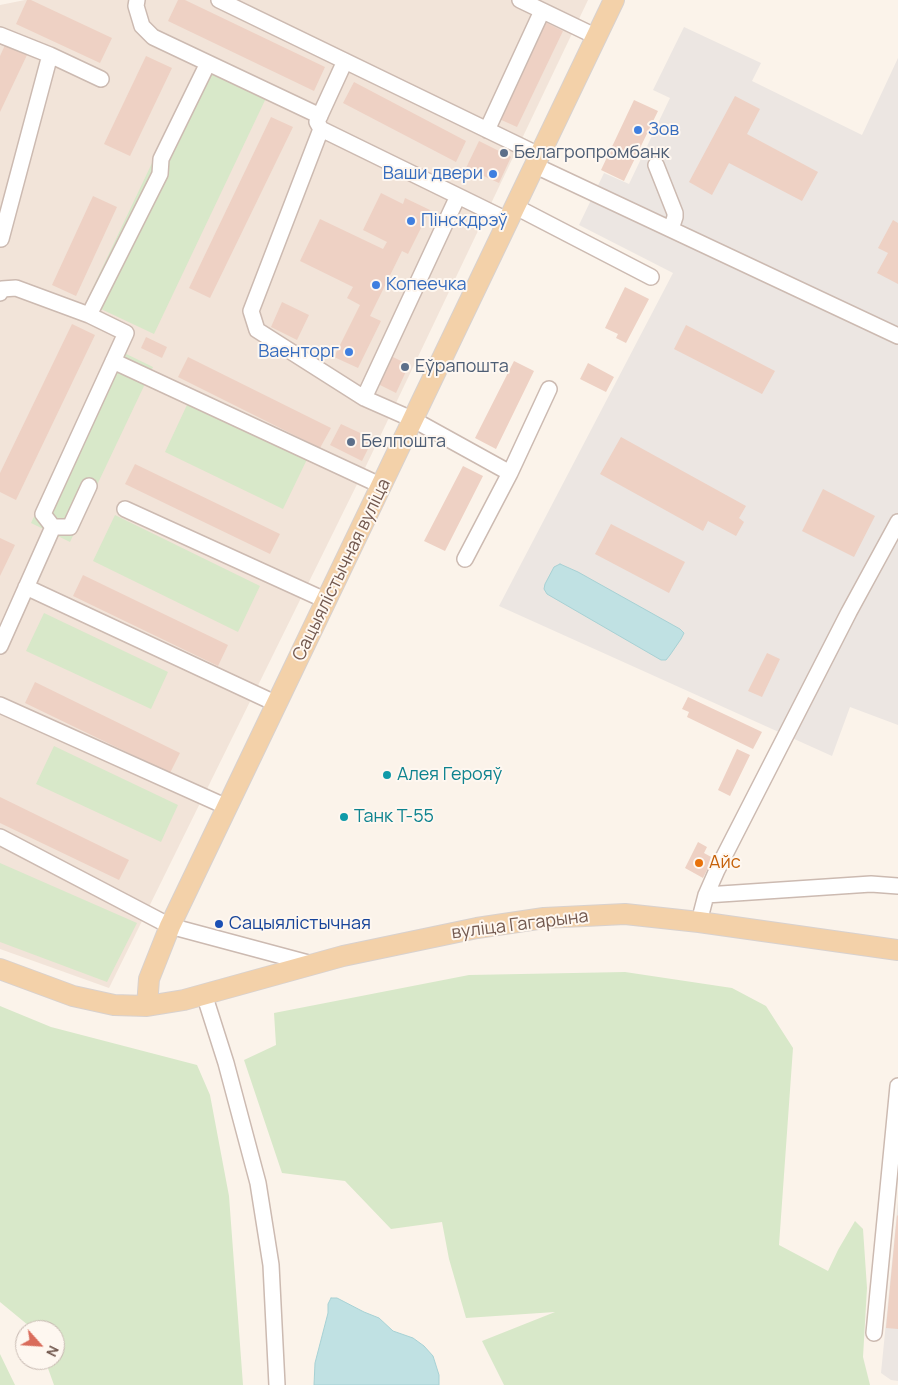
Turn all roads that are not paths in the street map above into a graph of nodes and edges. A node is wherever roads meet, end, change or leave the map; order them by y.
1 (520, 0) edge
2 (614, 0) edge
3 (222, 1) edge
4 (133, 2) edge
5 (542, 11) junction
6 (0, 35) edge
7 (597, 37) junction
8 (50, 54) junction
9 (345, 61) junction
10 (208, 63) junction
11 (102, 79) dead end
12 (320, 122) junction
13 (486, 130) junction
14 (538, 161) junction
15 (656, 165) dead end
16 (458, 196) junction
17 (513, 214) junction
18 (671, 229) junction
19 (1, 239) dead end
20 (651, 277) dead end
21 (0, 293) edge
22 (89, 315) junction
23 (898, 336) edge
24 (113, 361) junction
25 (549, 389) dead end
26 (364, 398) junction
27 (414, 420) junction
28 (510, 473) junction
29 (89, 486) dead end
30 (382, 486) junction
31 (125, 509) dead end
32 (53, 527) junction
33 (896, 529) edge
34 (465, 559) dead end
35 (26, 587) junction
36 (327, 601) junction
37 (0, 646) edge
38 (277, 704) junction
39 (0, 705) edge
40 (227, 808) junction
41 (0, 837) edge
42 (898, 886) edge
43 (706, 895) junction
44 (699, 922) junction
45 (170, 926) junction
46 (898, 950) edge
47 (312, 964) junction
48 (0, 969) edge
49 (204, 994) junction
50 (148, 1006) junction
51 (898, 1086) edge
52 (874, 1333) dead end
53 (277, 1385) edge

1 - 5 street
2 - 7 main road, Сацыялістычная вуліца
3 - 9 street
4 - 10 street
5 - 7 street
5 - 13 street
6 - 8 street
7 - 14 main road, Сацыялістычная вуліца
8 - 11 street
8 - 19 street
9 - 12 street
9 - 13 street
10 - 12 street
10 - 22 street
12 - 16 street
12 - 26 street
13 - 14 street
14 - 17 main road, Сацыялістычная вуліца
14 - 18 street
15 - 18 street
16 - 17 street
16 - 26 street
17 - 20 street
17 - 27 main road, Сацыялістычная вуліца
18 - 23 street
21 - 22 street
22 - 24 street
24 - 30 street
24 - 32 street
25 - 28 street
26 - 27 street
27 - 28 street
27 - 30 main road, Сацыялістычная вуліца
28 - 34 street
29 - 32 street
30 - 36 main road, Сацыялістычная вуліца
31 - 36 street
32 - 35 street
33 - 43 street
35 - 37 street
35 - 38 street
36 - 38 main road, Сацыялістычная вуліца
38 - 40 main road, Сацыялістычная вуліца
39 - 40 street
40 - 45 main road, Сацыялістычная вуліца
41 - 45 street
42 - 43 street
43 - 44 street
44 - 46 main road, вуліца Гагарына
44 - 47 main road, вуліца Гагарына
45 - 47 street
45 - 50 main road, Сацыялістычная вуліца
47 - 49 main road, вуліца Гагарына
48 - 50 main road
49 - 50 main road, вуліца Гагарына
49 - 53 street
51 - 52 street

